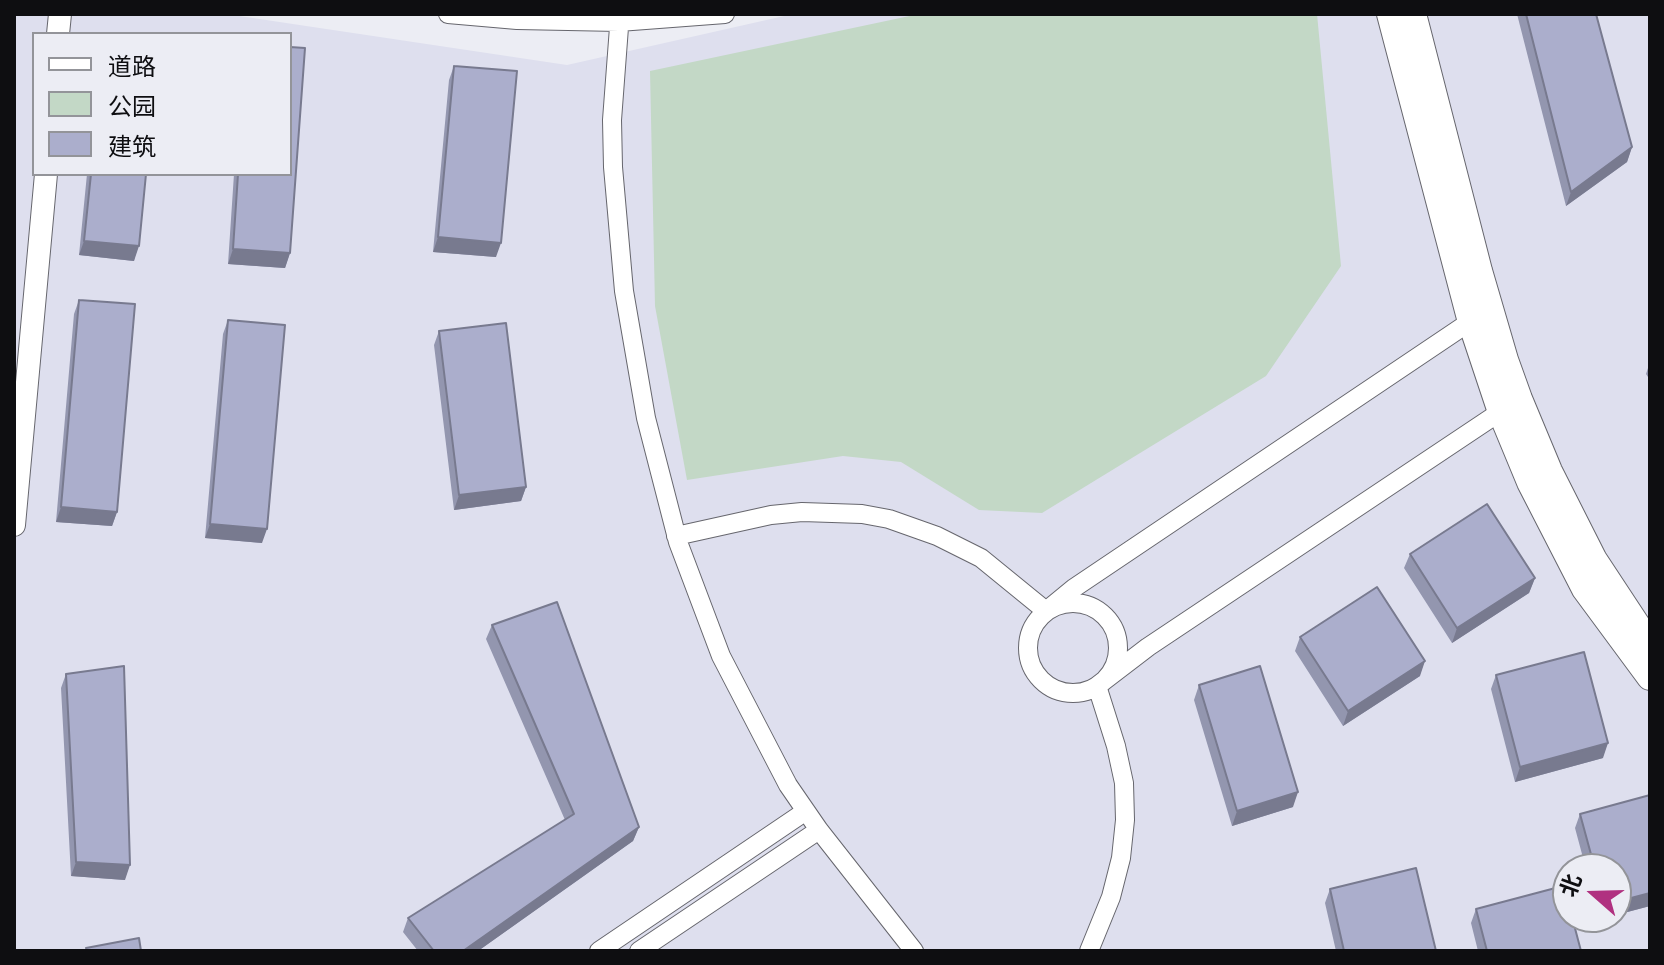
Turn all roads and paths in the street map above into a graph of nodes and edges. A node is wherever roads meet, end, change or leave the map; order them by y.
1 (448, 14) edge
2 (725, 14) edge
3 (1390, 14) edge
4 (1413, 14) edge
5 (619, 18) edge
6 (46, 176) edge
7 (1480, 315) junction
8 (1510, 406) junction
9 (14, 525) edge
10 (676, 536) junction
11 (1046, 611) junction
12 (1650, 645) edge
13 (1650, 677) edge
14 (1097, 686) junction
15 (806, 811) junction
16 (819, 830) junction
17 (599, 951) edge
18 (639, 951) edge
19 (914, 951) edge
20 (1089, 951) edge

1 - 5 street
2 - 5 street
3 - 7 main road
4 - 7 main road
5 - 10 street
6 - 9 street
7 - 8 main road
7 - 11 street
8 - 12 main road
8 - 13 main road
8 - 14 street
10 - 11 street
10 - 15 street
11 - 14 street
11 - 14 street
14 - 20 street
15 - 16 street
15 - 17 street
16 - 18 street
16 - 19 street

